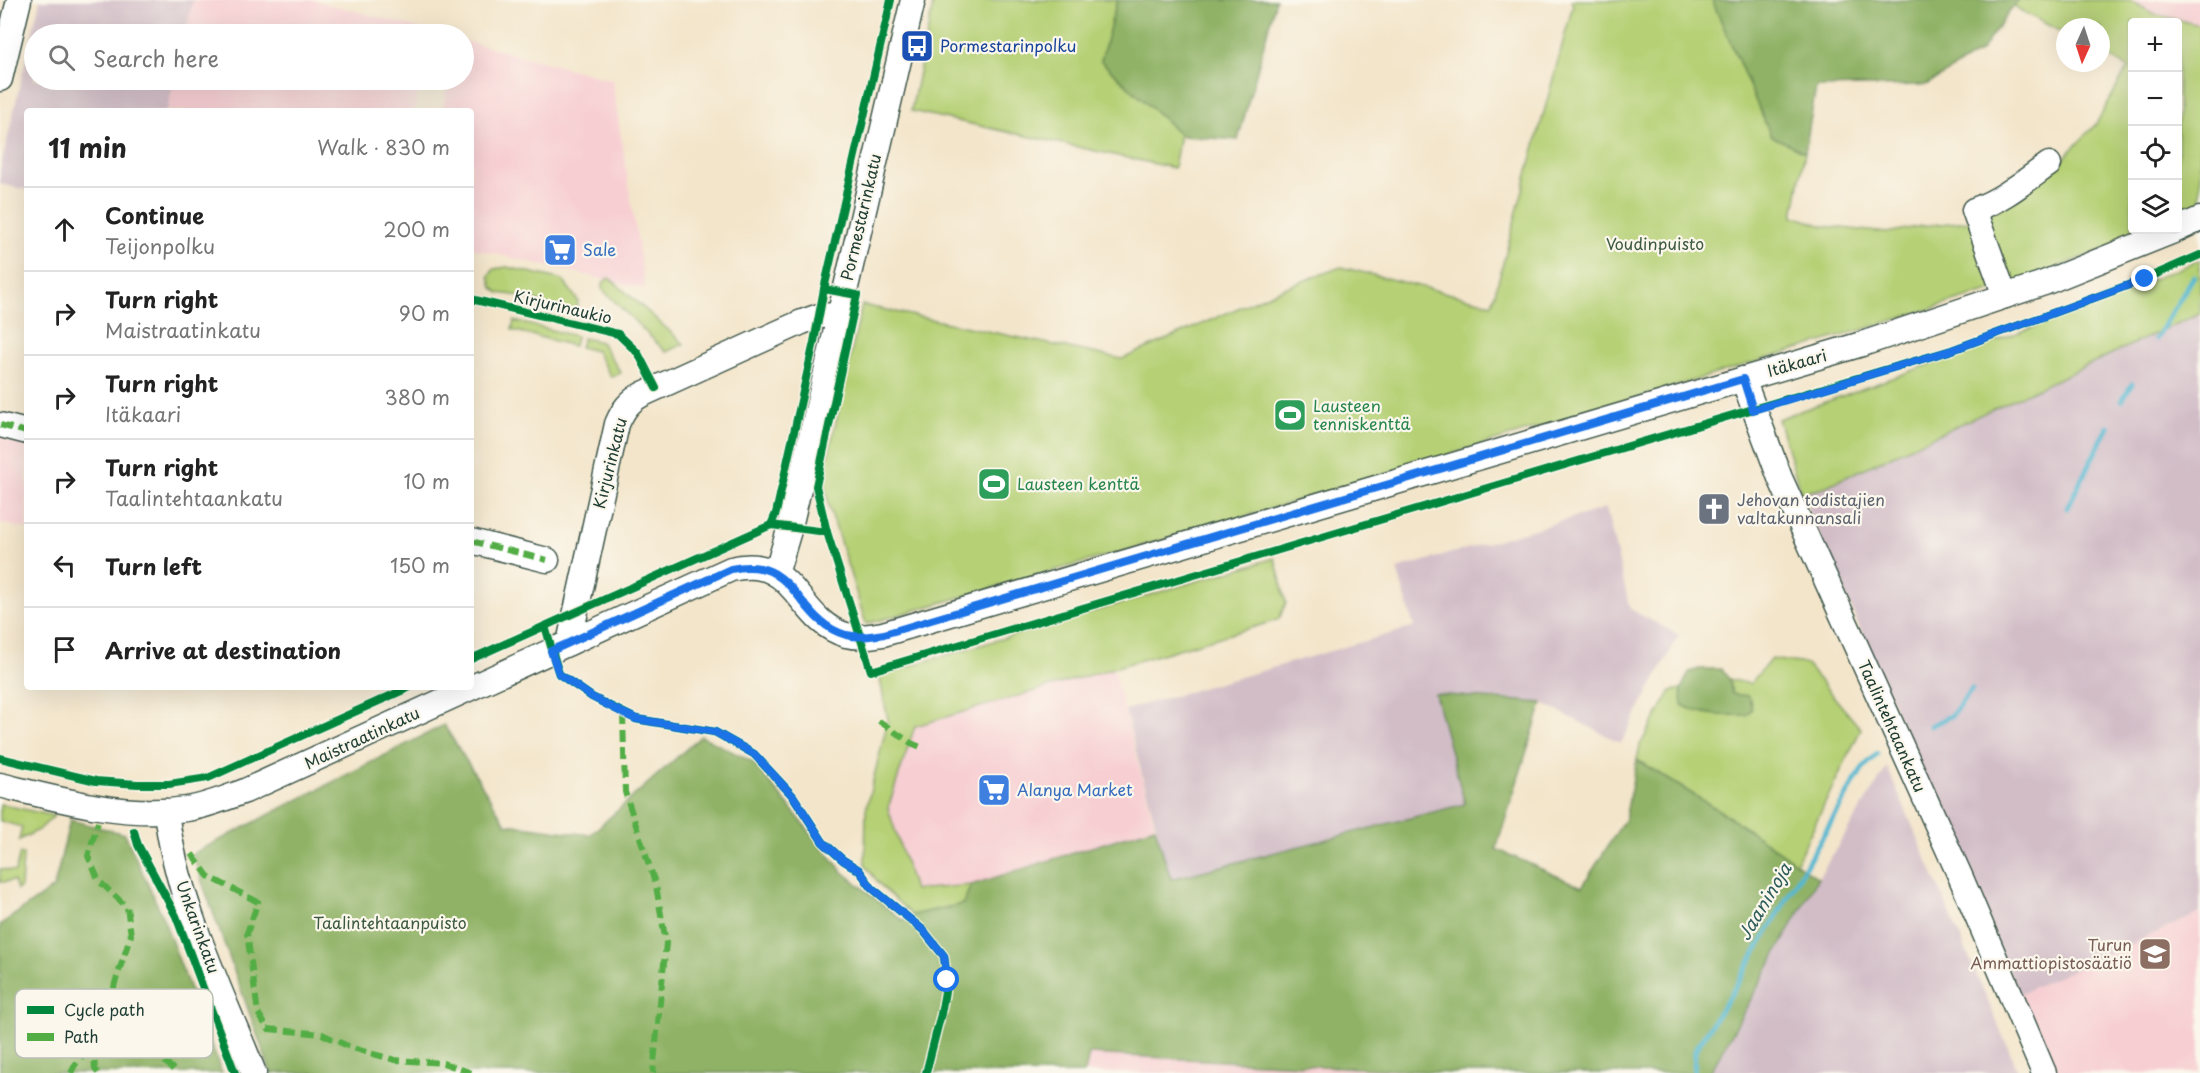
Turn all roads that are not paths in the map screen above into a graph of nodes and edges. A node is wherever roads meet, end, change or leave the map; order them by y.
1 (18, 0) edge
2 (913, 0) edge
3 (0, 79) edge
4 (2049, 164) dead end
5 (2200, 219) edge
6 (2182, 227) edge
7 (2165, 234) edge
8 (2005, 296) junction
9 (838, 315) junction
10 (1743, 379) junction
11 (0, 425) edge
12 (24, 431) edge
13 (474, 541) edge
14 (547, 560) dead end
15 (776, 574) junction
16 (569, 643) junction
17 (474, 686) edge
18 (466, 690) edge
19 (0, 785) edge
20 (166, 811) junction
21 (254, 1073) edge
22 (2043, 1073) edge

1 - 3 street
2 - 9 street, Pormestarinkatu
4 - 8 street
5 - 6 street, Itäkaari
7 - 8 street, Itäkaari
8 - 10 street, Itäkaari
9 - 15 street, Pormestarinkatu
9 - 16 street, Kirjurinkatu
10 - 15 street, Itäkaari
10 - 22 street, Taalintehtaankatu
11 - 12 street
13 - 14 street
15 - 16 street, Maistraatinkatu
16 - 17 street, Maistraatinkatu
18 - 20 street, Maistraatinkatu
19 - 20 street, Maistraatinkatu
20 - 21 street, Unkarinkatu

